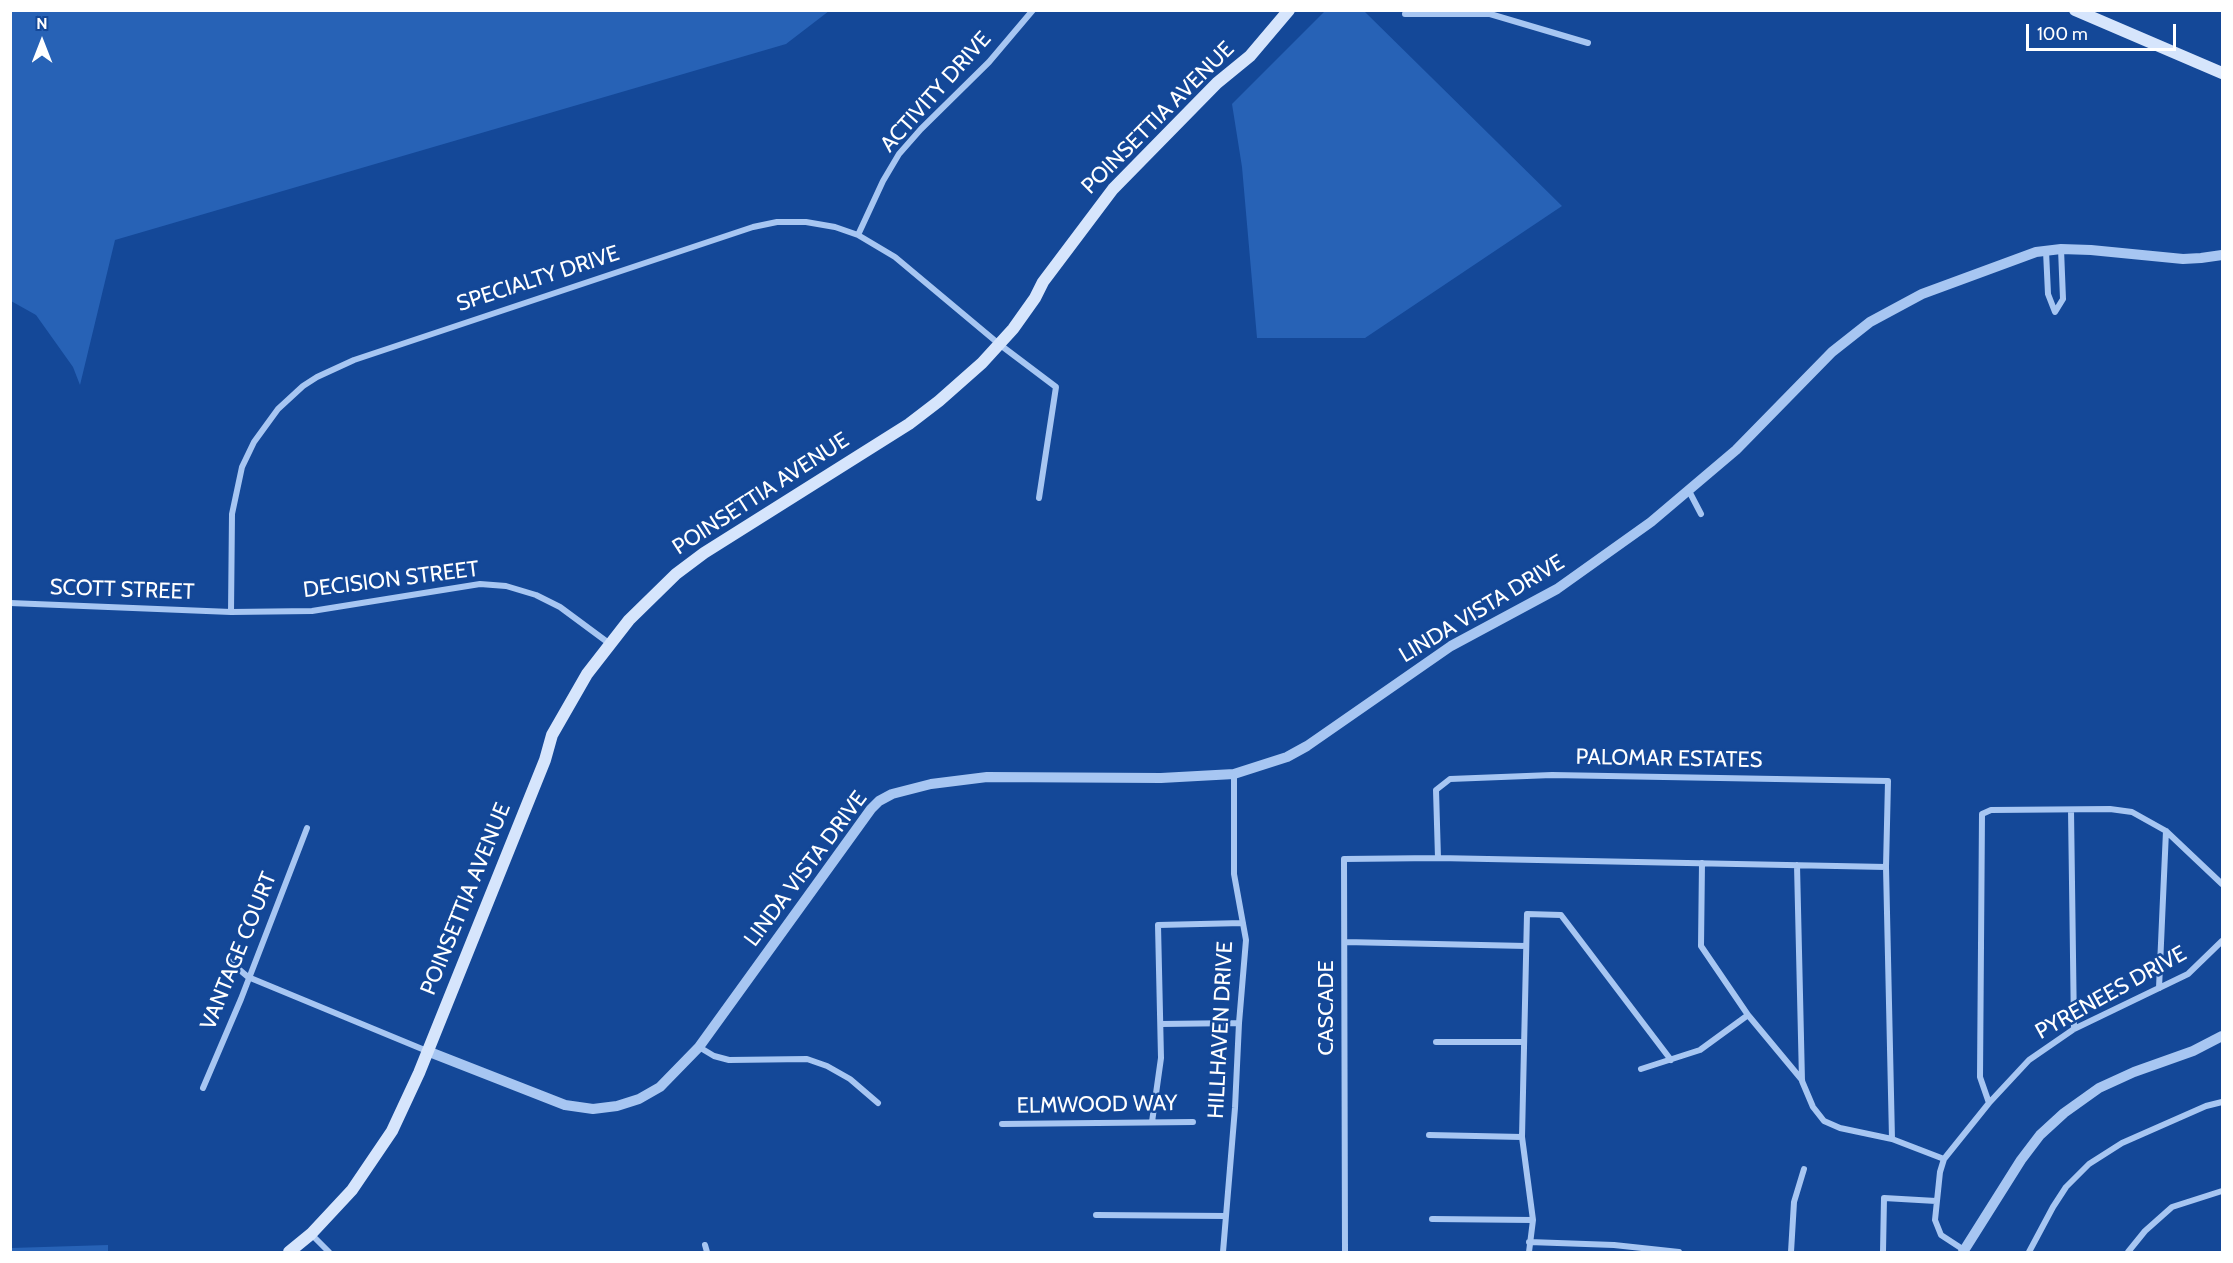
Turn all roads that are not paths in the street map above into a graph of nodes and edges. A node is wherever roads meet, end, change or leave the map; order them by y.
1 (1033, 10) edge
2 (1289, 10) edge
3 (2075, 10) edge
4 (1490, 12) edge
5 (1405, 14) dead end
6 (1588, 43) dead end
7 (2223, 73) edge
8 (858, 235) junction
9 (2061, 249) junction
10 (2046, 251) junction
11 (2223, 255) edge
12 (999, 344) junction
13 (1689, 491) junction
14 (1039, 498) dead end
15 (1701, 514) dead end
16 (10, 603) edge
17 (231, 612) junction
18 (610, 644) junction
19 (1234, 774) junction
20 (2071, 810) junction
21 (307, 828) dead end
22 (2166, 831) junction
23 (1438, 858) junction
24 (1702, 863) junction
25 (1797, 865) junction
26 (1886, 867) junction
27 (2223, 884) edge
28 (1243, 923) junction
29 (2223, 941) edge
30 (1345, 942) junction
31 (1526, 946) junction
32 (228, 960) dead end
33 (248, 977) junction
34 (2159, 988) junction
35 (1748, 1015) junction
36 (1239, 1023) junction
37 (1161, 1024) junction
38 (2074, 1029) junction
39 (2223, 1036) edge
40 (1436, 1042) dead end
41 (1524, 1042) junction
42 (699, 1047) junction
43 (426, 1051) junction
44 (1671, 1060) junction
45 (1641, 1069) dead end
46 (1802, 1081) junction
47 (203, 1088) dead end
48 (2223, 1102) edge
49 (1989, 1103) junction
50 (878, 1104) dead end
51 (1152, 1122) junction
52 (1193, 1122) dead end
53 (1002, 1124) dead end
54 (1429, 1135) dead end
55 (1522, 1137) junction
56 (1892, 1139) junction
57 (1944, 1159) junction
58 (1804, 1169) dead end
59 (2223, 1191) edge
60 (1936, 1201) junction
61 (1096, 1215) dead end
62 (1226, 1216) junction
63 (1432, 1219) dead end
64 (1533, 1220) junction
65 (311, 1234) junction
66 (1529, 1242) junction
67 (1614, 1245) junction
68 (289, 1252) edge
69 (330, 1252) edge
70 (1222, 1252) edge
71 (1345, 1252) edge
72 (1529, 1252) edge
73 (1614, 1252) edge
74 (1679, 1252) edge
75 (1791, 1252) edge
76 (1883, 1252) edge
77 (1963, 1252) edge
78 (2029, 1252) edge
79 (2128, 1252) edge

1 - 8 street, ACTIVITY DRIVE
2 - 12 main road, POINSETTIA AVENUE
3 - 7 main road
4 - 5 street
4 - 6 street
8 - 12 street, SPECIALTY DRIVE
8 - 17 street, SPECIALTY DRIVE
9 - 10 street, LINDA VISTA DRIVE
9 - 10 street
9 - 11 street, LINDA VISTA DRIVE
10 - 13 street, LINDA VISTA DRIVE
12 - 14 street, SPECIALTY DRIVE
12 - 18 main road, POINSETTIA AVENUE
13 - 15 street
13 - 19 street, LINDA VISTA DRIVE
16 - 17 street, SCOTT STREET
17 - 18 street, DECISION STREET
18 - 43 main road, POINSETTIA AVENUE
19 - 28 street, HILLHAVEN DRIVE
19 - 42 street, LINDA VISTA DRIVE
20 - 22 street
20 - 38 street
20 - 49 street
21 - 33 street, VANTAGE COURT
22 - 27 street
22 - 34 street
23 - 24 street
23 - 26 street, PALOMAR ESTATES
23 - 30 street, CASCADE
24 - 25 street
24 - 35 street
25 - 26 street
25 - 46 street
26 - 56 street
28 - 36 street, HILLHAVEN DRIVE
28 - 37 street
29 - 34 street, PYRENEES DRIVE
30 - 31 street
30 - 71 street, CASCADE
31 - 41 street
31 - 44 street
32 - 33 street
33 - 43 street
33 - 47 street, VANTAGE COURT
34 - 38 street, PYRENEES DRIVE
35 - 44 street
35 - 46 street
36 - 37 street
36 - 62 street, HILLHAVEN DRIVE
37 - 51 street
38 - 49 street, PYRENEES DRIVE
39 - 77 street
40 - 41 street
41 - 55 street
42 - 43 street, LINDA VISTA DRIVE
42 - 50 street
43 - 65 main road, POINSETTIA AVENUE
44 - 45 street
46 - 56 street
48 - 78 street
49 - 57 street, PYRENEES DRIVE
51 - 52 street, ELMWOOD WAY
51 - 53 street, ELMWOOD WAY
54 - 55 street
55 - 64 street
56 - 57 street
57 - 60 street, PYRENEES DRIVE
58 - 75 street
59 - 79 street
60 - 76 street
60 - 77 street, PYRENEES DRIVE
61 - 62 street
62 - 70 street, HILLHAVEN DRIVE
63 - 64 street
64 - 66 street
65 - 68 main road, POINSETTIA AVENUE
65 - 69 street
66 - 67 street
66 - 72 street
67 - 73 street
67 - 74 street

